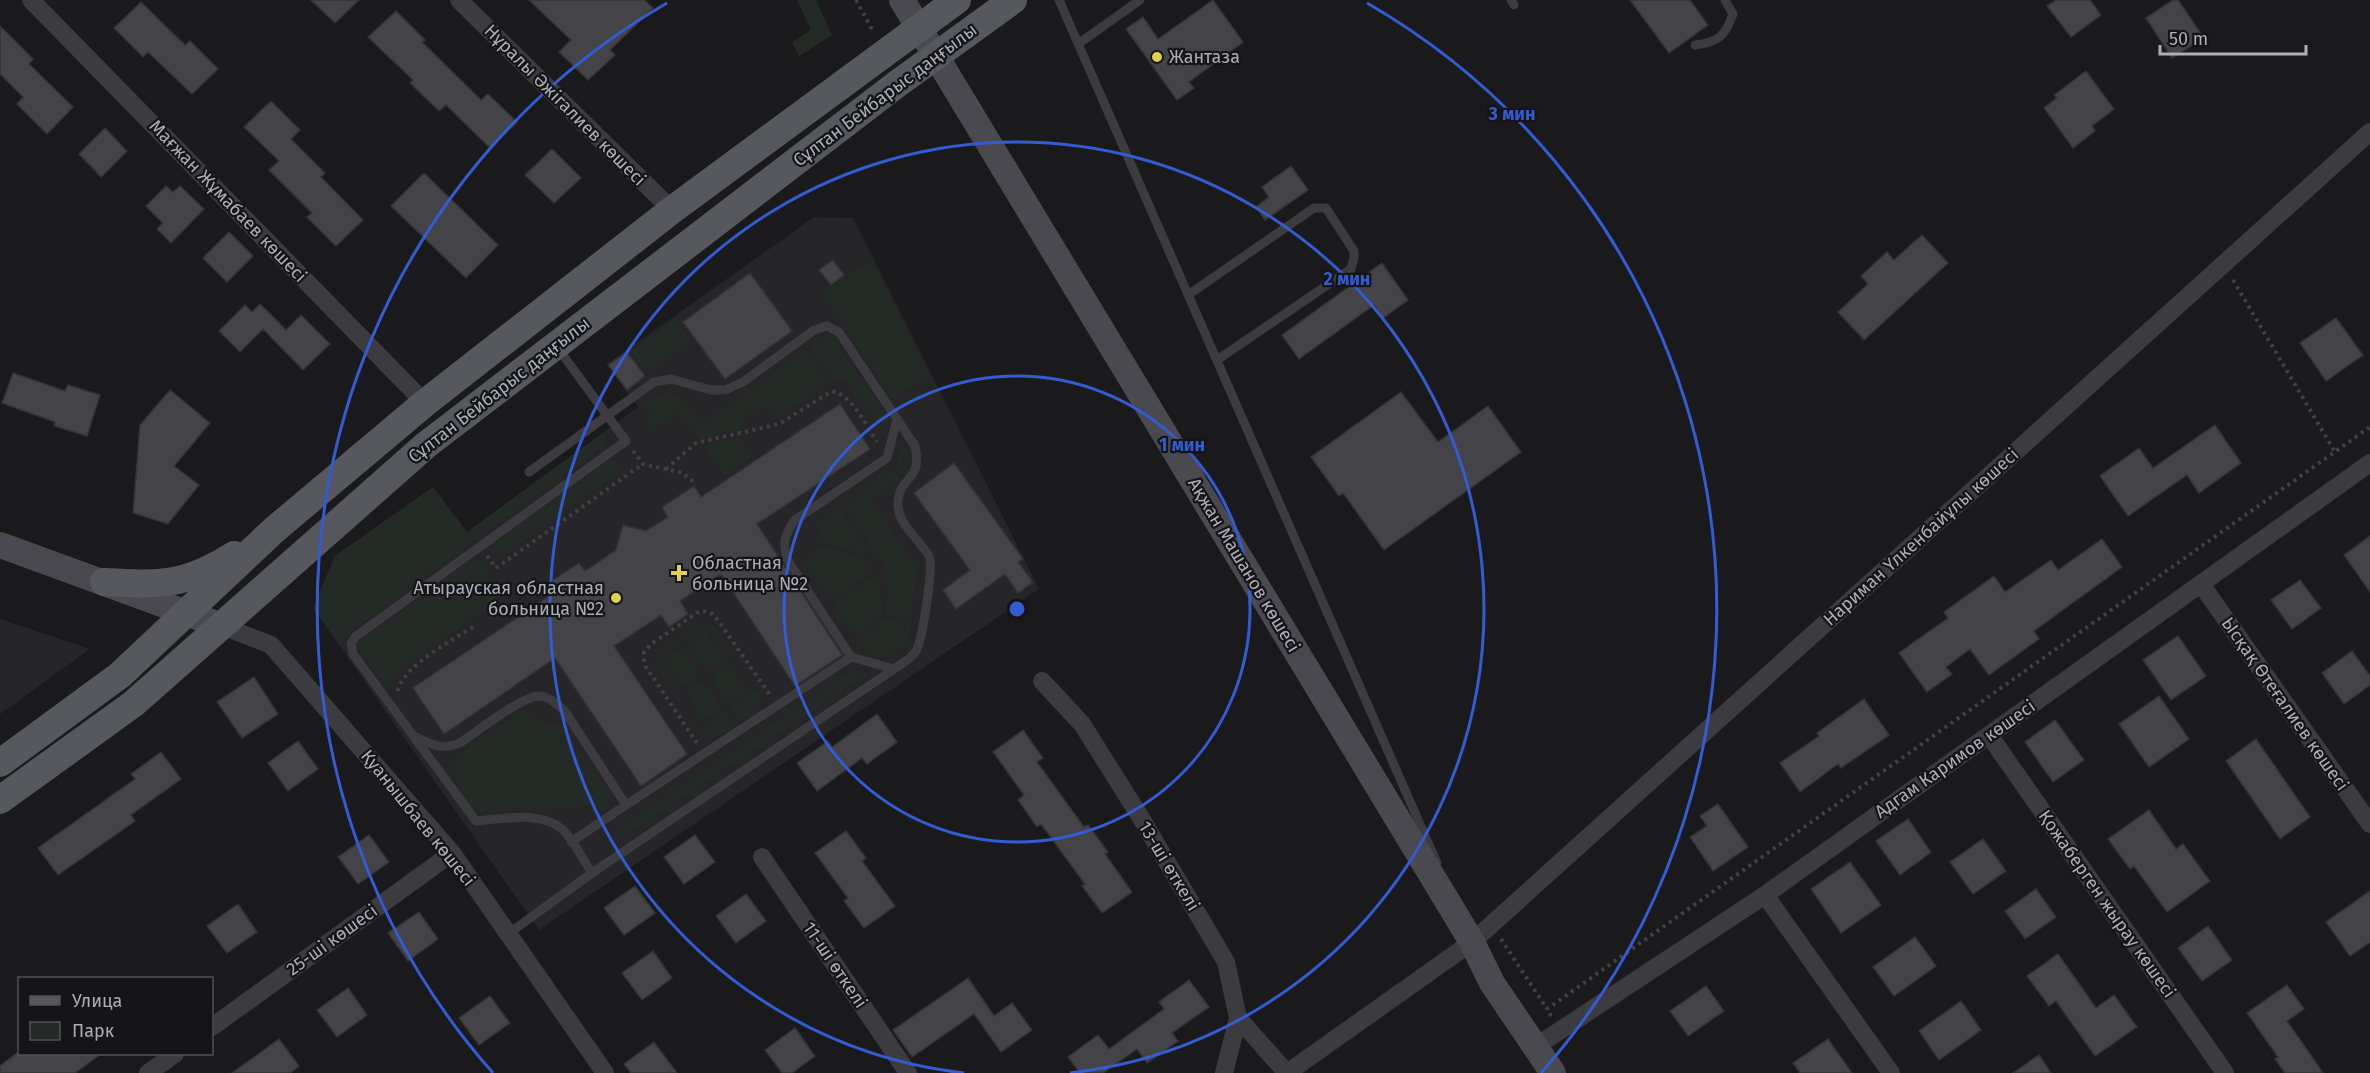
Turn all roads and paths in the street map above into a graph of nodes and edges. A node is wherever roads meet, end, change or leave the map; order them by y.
1 (31, 0) edge
2 (459, 0) edge
3 (856, 0) edge
4 (902, 0) edge
5 (957, 0) edge
6 (1013, 0) edge
7 (1059, 0) edge
8 (1140, 0) edge
9 (1725, 0) edge
10 (918, 28) junction
11 (1078, 44) junction
12 (1695, 45) dead end
13 (885, 53) junction
14 (937, 55) junction
15 (2370, 132) edge
16 (672, 210) junction
17 (2224, 264) junction
18 (1188, 295) junction
19 (555, 345) junction
20 (1217, 360) junction
21 (425, 403) junction
22 (608, 415) junction
23 (897, 420) junction
24 (2370, 427) edge
25 (626, 441) junction
26 (2335, 452) junction
27 (887, 458) junction
28 (2370, 463) edge
29 (643, 464) junction
30 (666, 469) junction
31 (529, 472) dead end
32 (696, 484) dead end
33 (274, 530) junction
34 (0, 545) edge
35 (480, 546) junction
36 (104, 582) junction
37 (2200, 584) junction
38 (189, 612) junction
39 (476, 625) dead end
40 (222, 626) junction
41 (851, 657) junction
42 (894, 669) junction
43 (1042, 681) dead end
44 (778, 705) junction
45 (401, 718) junction
46 (1989, 735) junction
47 (414, 736) junction
48 (704, 754) junction
49 (0, 763) edge
50 (0, 801) edge
51 (626, 805) junction
52 (2370, 824) edge
53 (571, 842) junction
54 (452, 853) junction
55 (762, 857) dead end
56 (592, 873) junction
57 (1765, 894) junction
58 (1491, 924) junction
59 (507, 934) junction
60 (1472, 942) junction
61 (1547, 1009) junction
62 (1238, 1018) junction
63 (213, 1026) edge
64 (1559, 1031) junction
65 (1535, 1047) junction
66 (172, 1055) edge
67 (1313, 1066) edge
68 (148, 1073) edge
69 (605, 1073) edge
70 (908, 1073) edge
71 (1224, 1073) edge
72 (1287, 1073) edge
73 (1553, 1073) edge
74 (1891, 1073) edge
75 (2225, 1073) edge

1 - 21 street, Мағжан Жұмабаев көшесі
2 - 16 street, Нұралы Әжiгалиев көшесi
3 - 13 path
4 - 10 street, Ақжан Машанов көшесі
5 - 10 main road, Сұлтан Бейбарыс даңғылы
6 - 14 main road, Сұлтан Бейбарыс даңғылы
7 - 11 lane
8 - 11 lane
9 - 12 lane
10 - 13 main road, Сұлтан Бейбарыс даңғылы
10 - 14 street, Ақжан Машанов көшесі
11 - 18 lane
13 - 16 main road, Сұлтан Бейбарыс даңғылы
14 - 19 main road, Сұлтан Бейбарыс даңғылы
14 - 60 street, Ақжан Машанов көшесі
15 - 17 street, Нариман Үлкенбайұлы көшесі
16 - 21 main road, Сұлтан Бейбарыс даңғылы
17 - 26 path
17 - 58 street, Нариман Үлкенбайұлы көшесі
18 - 20 lane
18 - 20 lane
19 - 22 lane
19 - 40 main road, Сұлтан Бейбарыс даңғылы
20 - 60 lane
21 - 33 main road, Сұлтан Бейбарыс даңғылы
22 - 23 lane
22 - 25 lane
22 - 31 lane
23 - 27 lane
23 - 42 lane
24 - 26 path
25 - 29 path
25 - 35 lane
26 - 61 path
27 - 30 path
27 - 41 lane
28 - 37 street, Адгам Каримов көшесі
29 - 30 path
29 - 35 path
30 - 32 path
33 - 36 main road
33 - 38 main road, Сұлтан Бейбарыс даңғылы
34 - 36 street
35 - 45 lane
36 - 38 street
37 - 46 street, Адгам Каримов көшесі
37 - 52 street, Ысқақ Өтеғалиев көшесі
38 - 40 street
38 - 49 main road, Сұлтан Бейбарыс даңғылы
39 - 45 path
40 - 50 main road, Сұлтан Бейбарыс даңғылы
40 - 54 street, Қуанышбаев көшесі
41 - 42 lane
41 - 44 lane
42 - 56 lane
43 - 62 street, 13-ші өткелі
44 - 48 lane
44 - 48 path
45 - 47 lane
46 - 57 street, Адгам Каримов көшесі
46 - 75 street, Қожаберген жырау көшесі
47 - 51 lane
47 - 53 lane
48 - 51 lane
51 - 53 lane
53 - 56 lane
54 - 59 street, Қуанышбаев көшесі
54 - 63 street, 25-ші көшесі
55 - 70 street, 11-ші өткелі
56 - 59 lane
57 - 64 street, Адгам Каримов көшесі
57 - 74 street
58 - 60 street, Нариман Үлкенбайұлы көшесі
58 - 61 path
59 - 69 street, Қуанышбаев көшесі
60 - 65 street, Ақжан Машанов көшесі
60 - 67 street, Нариман Үлкенбайұлы көшесі
61 - 64 path
62 - 71 street, 13-ші өткелі
62 - 72 street
64 - 65 street, Адгам Каримов көшесі
65 - 73 street, Ақжан Машанов көшесі
66 - 68 street
67 - 72 street, Нариман Үлкенбайұлы көшесі

